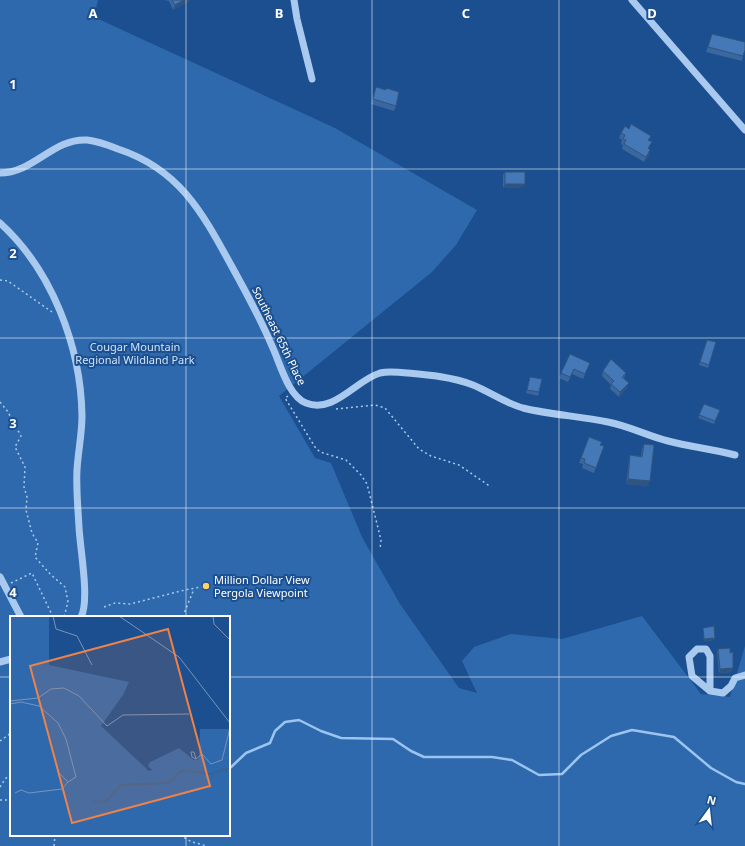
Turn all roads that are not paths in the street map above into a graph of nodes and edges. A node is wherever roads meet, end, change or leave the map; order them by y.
1 (294, 0) edge
2 (632, 0) edge
3 (312, 79) dead end
4 (745, 130) edge
5 (0, 172) edge
6 (0, 223) edge
7 (735, 455) dead end
8 (0, 577) edge
9 (20, 616) edge
10 (81, 616) edge
11 (10, 659) edge
12 (0, 662) edge
13 (745, 675) edge
14 (710, 691) junction

1 - 3 street
2 - 4 street
5 - 7 street, Southeast 65th Place
6 - 10 street
8 - 9 street
11 - 12 street
13 - 14 street
14 - 14 street

